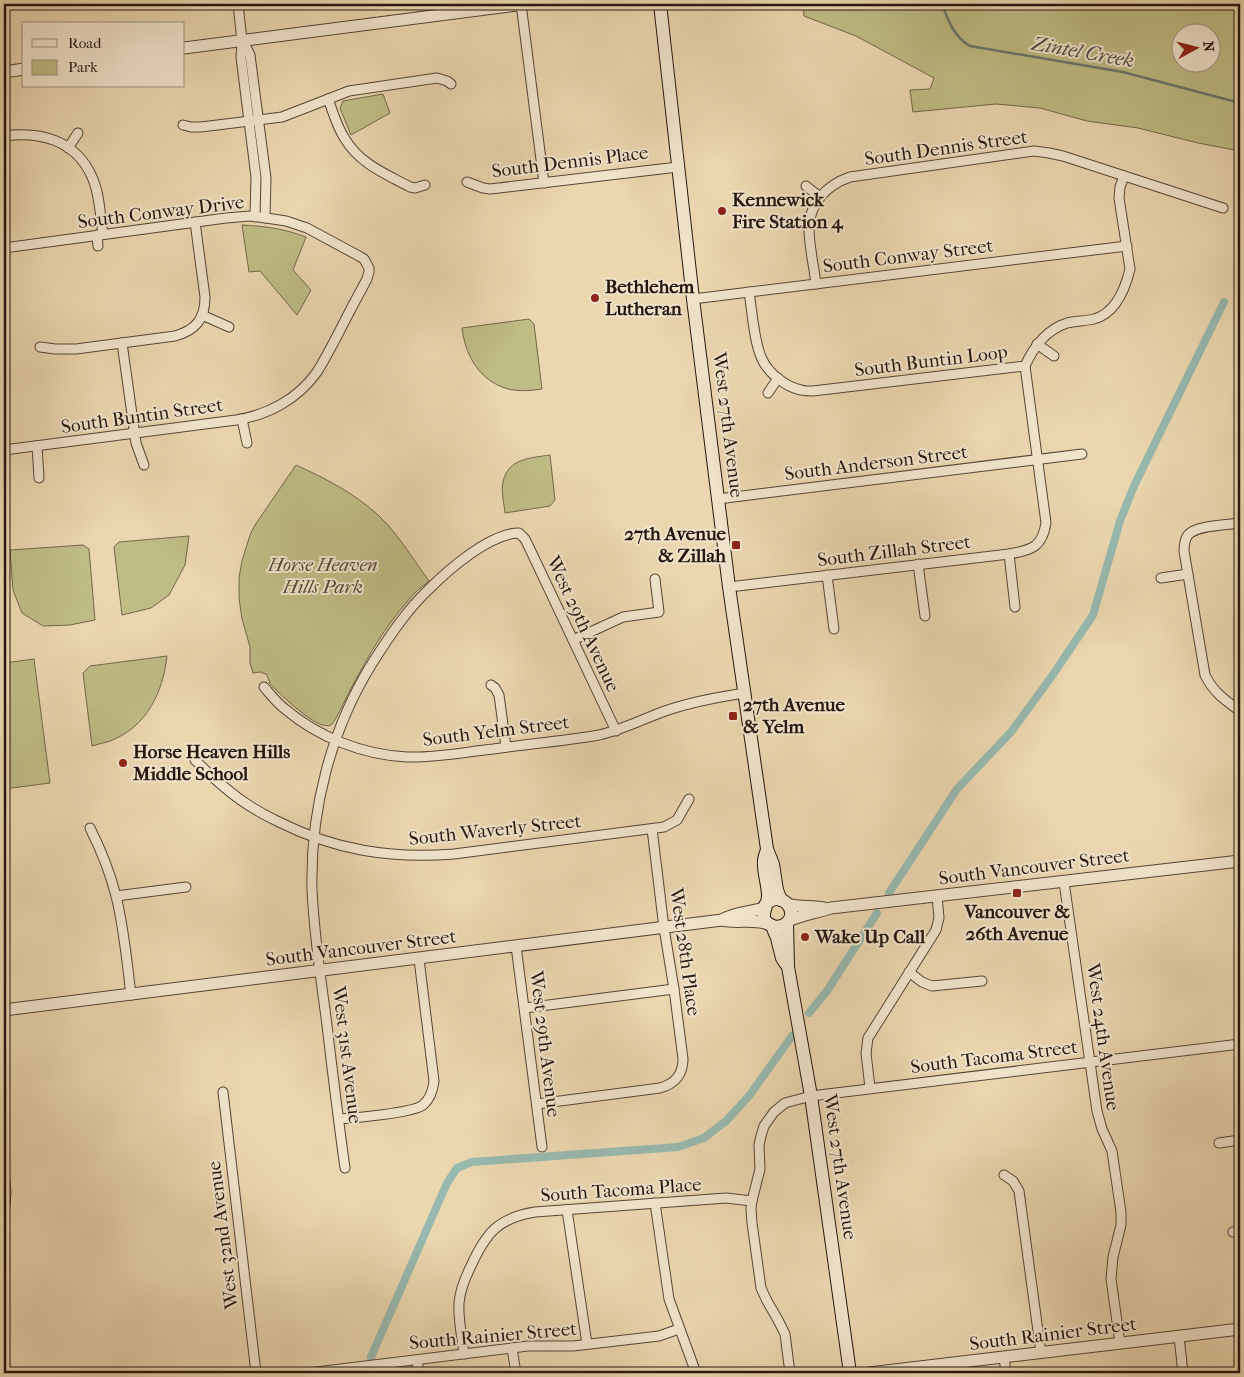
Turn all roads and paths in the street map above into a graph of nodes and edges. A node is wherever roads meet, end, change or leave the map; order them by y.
1 (238, 4) edge
2 (521, 4) edge
3 (525, 4) edge
4 (660, 4) edge
5 (450, 9) edge
6 (242, 40) junction
7 (185, 48) edge
8 (22, 70) edge
9 (4, 72) edge
10 (451, 84) dead end
11 (328, 99) junction
12 (254, 121) junction
13 (183, 125) dead end
14 (78, 133) dead end
15 (4, 136) edge
16 (68, 148) junction
17 (678, 167) junction
18 (1124, 176) junction
19 (467, 182) dead end
20 (544, 183) junction
21 (425, 185) dead end
22 (806, 186) dead end
23 (820, 197) junction
24 (1223, 208) dead end
25 (255, 217) junction
26 (265, 218) junction
27 (195, 222) junction
28 (100, 235) junction
29 (98, 246) dead end
30 (1127, 246) junction
31 (4, 248) edge
32 (816, 284) junction
33 (749, 292) junction
34 (693, 299) junction
35 (202, 315) junction
36 (229, 327) dead end
37 (122, 343) junction
38 (1037, 344) junction
39 (40, 347) dead end
40 (1054, 356) dead end
41 (1025, 366) junction
42 (778, 378) junction
43 (768, 393) dead end
44 (281, 404) joint
45 (242, 419) junction
46 (134, 433) junction
47 (247, 443) dead end
48 (37, 446) junction
49 (4, 450) edge
50 (1082, 454) dead end
51 (1037, 459) junction
52 (144, 465) dead end
53 (39, 478) dead end
54 (718, 500) junction
55 (1240, 523) edge
56 (1009, 554) junction
57 (918, 564) junction
58 (1188, 574) junction
59 (827, 575) junction
60 (1161, 578) dead end
61 (655, 579) dead end
62 (729, 587) junction
63 (1015, 607) dead end
64 (925, 616) dead end
65 (834, 629) dead end
66 (573, 640) junction
67 (492, 685) dead end
68 (264, 687) dead end
69 (745, 693) junction
70 (1240, 711) edge
71 (616, 731) junction
72 (336, 740) junction
73 (506, 747) junction
74 (195, 760) dead end
75 (688, 799) dead end
76 (90, 828) dead end
77 (652, 829) junction
78 (314, 838) junction
79 (767, 849) junction
80 (1240, 861) edge
81 (1064, 882) junction
82 (186, 887) dead end
83 (116, 896) junction
84 (937, 896) junction
85 (784, 902) junction
86 (765, 907) junction
87 (831, 908) junction
88 (722, 920) junction
89 (788, 922) junction
90 (770, 925) junction
91 (664, 928) junction
92 (516, 946) junction
93 (419, 959) junction
94 (788, 967) junction
95 (320, 971) junction
96 (909, 972) junction
97 (982, 981) dead end
98 (674, 989) junction
99 (131, 994) junction
100 (525, 1008) junction
101 (4, 1010) edge
102 (1240, 1044) edge
103 (1090, 1062) junction
104 (870, 1088) junction
105 (223, 1092) dead end
106 (811, 1096) junction
107 (536, 1104) junction
108 (339, 1120) junction
109 (1240, 1140) edge
110 (1219, 1143) dead end
111 (542, 1147) dead end
112 (345, 1168) dead end
113 (4, 1174) edge
114 (1004, 1175) dead end
115 (752, 1201) junction
116 (655, 1203) junction
117 (567, 1210) junction
118 (4, 1216) edge
119 (679, 1329) junction
120 (1240, 1329) edge
121 (1179, 1336) junction
122 (1120, 1343) junction
123 (586, 1344) junction
124 (512, 1348) junction
125 (1041, 1353) junction
126 (464, 1354) junction
127 (1004, 1357) junction
128 (417, 1360) junction
129 (256, 1373) edge
130 (310, 1373) edge
131 (419, 1373) edge
132 (516, 1373) edge
133 (696, 1373) edge
134 (790, 1373) edge
135 (850, 1373) edge
136 (869, 1373) edge
137 (1006, 1373) edge
138 (1183, 1373) edge

1 - 6 street
2 - 3 street
2 - 5 street
2 - 20 street
4 - 17 main road, West 27th Avenue
5 - 6 street
6 - 7 street
6 - 12 street
8 - 9 street
10 - 11 street
11 - 12 street
11 - 21 street
12 - 13 street
12 - 25 street
12 - 26 street
14 - 16 street
15 - 16 street
16 - 28 street
17 - 20 street, South Dennis Place
17 - 34 main road, West 27th Avenue
18 - 23 street, South Dennis Street
18 - 24 street, South Dennis Street
18 - 30 street, South Buntin Loop
19 - 20 street, South Dennis Place
22 - 23 street
23 - 32 street, South Dennis Street
25 - 26 street, South Conway Drive
25 - 27 street, South Conway Drive
26 - 44 street, South Conway Drive
27 - 28 street, South Conway Drive
27 - 35 street
28 - 29 street
28 - 31 street, South Conway Drive
30 - 32 street, South Conway Street
30 - 38 street, South Buntin Loop
32 - 33 street, South Conway Street
33 - 34 street, South Conway Street
33 - 42 street, South Buntin Loop
34 - 54 main road, West 27th Avenue
35 - 36 street
35 - 37 street
37 - 39 street
37 - 46 street
38 - 40 street
38 - 41 street, South Buntin Loop
41 - 42 street, South Buntin Loop
41 - 51 street
42 - 43 street
44 - 45 street, South Buntin Street
45 - 46 street, South Buntin Street
45 - 47 street
46 - 48 street, South Buntin Street
46 - 52 street
48 - 49 street, South Buntin Street
48 - 53 street
50 - 51 street, South Anderson Street
51 - 54 street, South Anderson Street
51 - 56 street, South Zillah Street
54 - 62 main road, West 27th Avenue
55 - 58 street
56 - 57 street, South Zillah Street
56 - 63 street
57 - 59 street, South Zillah Street
57 - 64 street
58 - 60 street
58 - 70 street
59 - 62 street, South Zillah Street
59 - 65 street
61 - 66 street
62 - 69 main road, West 27th Avenue
66 - 71 street, West 29th Avenue
66 - 72 street, West 29th Avenue
67 - 73 street
68 - 72 street, South Yelm Street
69 - 71 street, South Yelm Street
69 - 79 main road, West 27th Avenue
71 - 73 street, South Yelm Street
72 - 73 street, South Yelm Street
72 - 78 street, West 31st Avenue
74 - 78 street, South Waverly Street
75 - 77 street, South Waverly Street
76 - 83 street
77 - 78 street, South Waverly Street
77 - 91 street, West 28th Place
78 - 95 street, West 31st Avenue
79 - 85 main road, West 27th Avenue
79 - 86 main road, West 27th Avenue
80 - 81 street, South Vancouver Street
81 - 84 street, South Vancouver Street
81 - 103 street, West 24th Avenue
82 - 83 street
83 - 99 street
84 - 87 street, South Vancouver Street
84 - 96 street
85 - 86 main road
85 - 87 street, South Vancouver Street
85 - 89 main road, West 27th Avenue
86 - 88 street, South Vancouver Street
86 - 90 main road, West 27th Avenue
87 - 89 street, South Vancouver Street
88 - 90 street, South Vancouver Street
88 - 91 street, South Vancouver Street
89 - 90 main road
89 - 94 main road, West 27th Avenue
90 - 94 main road, West 27th Avenue
91 - 92 street, South Vancouver Street
91 - 98 street, West 28th Place
92 - 93 street, South Vancouver Street
92 - 100 street, West 29th Avenue
93 - 95 street, South Vancouver Street
93 - 108 street
94 - 106 main road, West 27th Avenue
95 - 99 street, South Vancouver Street
95 - 108 street, West 31st Avenue
96 - 97 street
96 - 104 street
98 - 100 street
98 - 107 street, West 28th Place
99 - 101 street, South Vancouver Street
100 - 107 street, West 29th Avenue
102 - 103 street, South Tacoma Street
103 - 104 street, South Tacoma Street
103 - 122 street, West 24th Avenue
104 - 106 street, South Tacoma Street
105 - 129 street, West 32nd Avenue
106 - 115 street
106 - 135 main road, West 27th Avenue
107 - 111 street, West 29th Avenue
108 - 112 street, West 31st Avenue
109 - 110 street
113 - 118 street
114 - 125 street
115 - 116 street, South Tacoma Place
115 - 134 street
116 - 117 street, South Tacoma Place
116 - 119 street
117 - 123 street
117 - 126 street, South Tacoma Place
119 - 123 street, South Rainier Street
119 - 133 street
120 - 121 street, South Rainier Street
121 - 122 street, South Rainier Street
121 - 138 street
122 - 125 street, South Rainier Street
123 - 124 street, South Rainier Street
124 - 126 street, South Rainier Street
124 - 132 street
125 - 127 street, South Rainier Street
126 - 128 street, South Rainier Street
127 - 136 street, South Rainier Street
127 - 137 street
128 - 130 street, South Rainier Street
128 - 131 street

